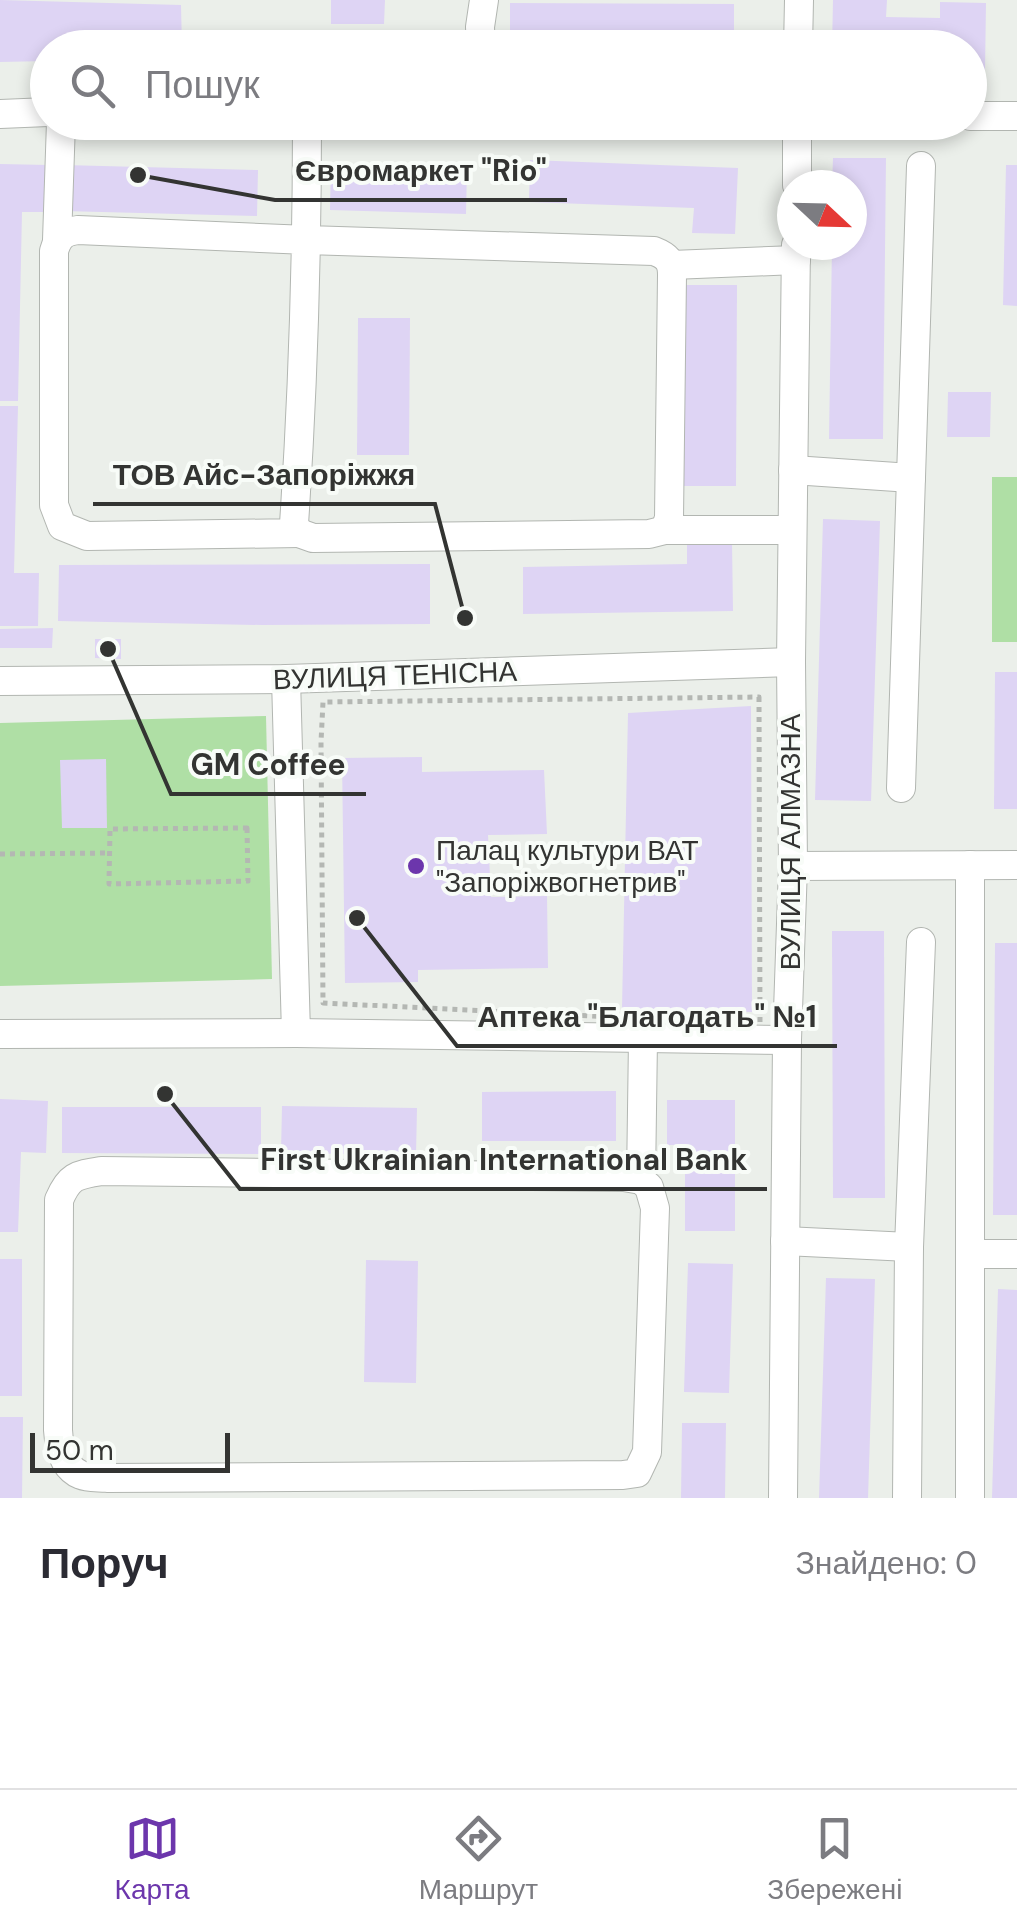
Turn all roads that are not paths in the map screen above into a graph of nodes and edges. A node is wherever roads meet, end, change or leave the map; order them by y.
1 (484, 0) edge
2 (799, 0) edge
3 (480, 30) edge
4 (798, 30) edge
5 (30, 113) edge
6 (0, 114) edge
7 (987, 116) edge
8 (1017, 116) edge
9 (60, 140) edge
10 (307, 140) edge
11 (798, 140) edge
12 (922, 166) dead end
13 (797, 170) edge
14 (57, 240) junction
15 (307, 240) junction
16 (777, 255) edge
17 (796, 260) edge
18 (672, 265) junction
19 (793, 470) junction
20 (911, 478) junction
21 (665, 530) junction
22 (792, 530) junction
23 (299, 533) junction
24 (790, 662) junction
25 (286, 679) junction
26 (0, 681) edge
27 (901, 788) dead end
28 (970, 865) junction
29 (1017, 865) edge
30 (794, 866) junction
31 (921, 942) dead end
32 (296, 1033) junction
33 (0, 1034) edge
34 (644, 1039) junction
35 (788, 1040) junction
36 (641, 1180) junction
37 (785, 1242) junction
38 (909, 1247) junction
39 (970, 1254) junction
40 (1017, 1254) edge
41 (637, 1485) edge
42 (784, 1498) edge
43 (906, 1498) edge
44 (970, 1498) edge

1 - 3 street
2 - 4 street
5 - 6 street
7 - 8 street
9 - 14 street
10 - 15 street
11 - 13 street
12 - 20 street
14 - 15 street
14 - 23 street
15 - 18 street
15 - 23 street
16 - 18 street
17 - 19 street, ВУЛИЦЯ АЛМАЗНА
18 - 21 street
19 - 20 street
19 - 22 street, ВУЛИЦЯ АЛМАЗНА
20 - 27 street
21 - 22 street
21 - 23 street
22 - 24 street, ВУЛИЦЯ АЛМАЗНА
24 - 25 street, ВУЛИЦЯ ТЕНІСНА
24 - 30 street, ВУЛИЦЯ АЛМАЗНА
25 - 26 street, ВУЛИЦЯ ТЕНІСНА
25 - 32 street
28 - 29 street
28 - 30 street
28 - 39 street
30 - 35 street, ВУЛИЦЯ АЛМАЗНА
31 - 38 street
32 - 33 street
32 - 34 street
34 - 35 street
34 - 36 street
35 - 37 street, ВУЛИЦЯ АЛМАЗНА
36 - 41 street
36 - 41 street
37 - 38 street
37 - 42 street, ВУЛИЦЯ АЛМАЗНА
38 - 43 street
39 - 40 street
39 - 44 street

